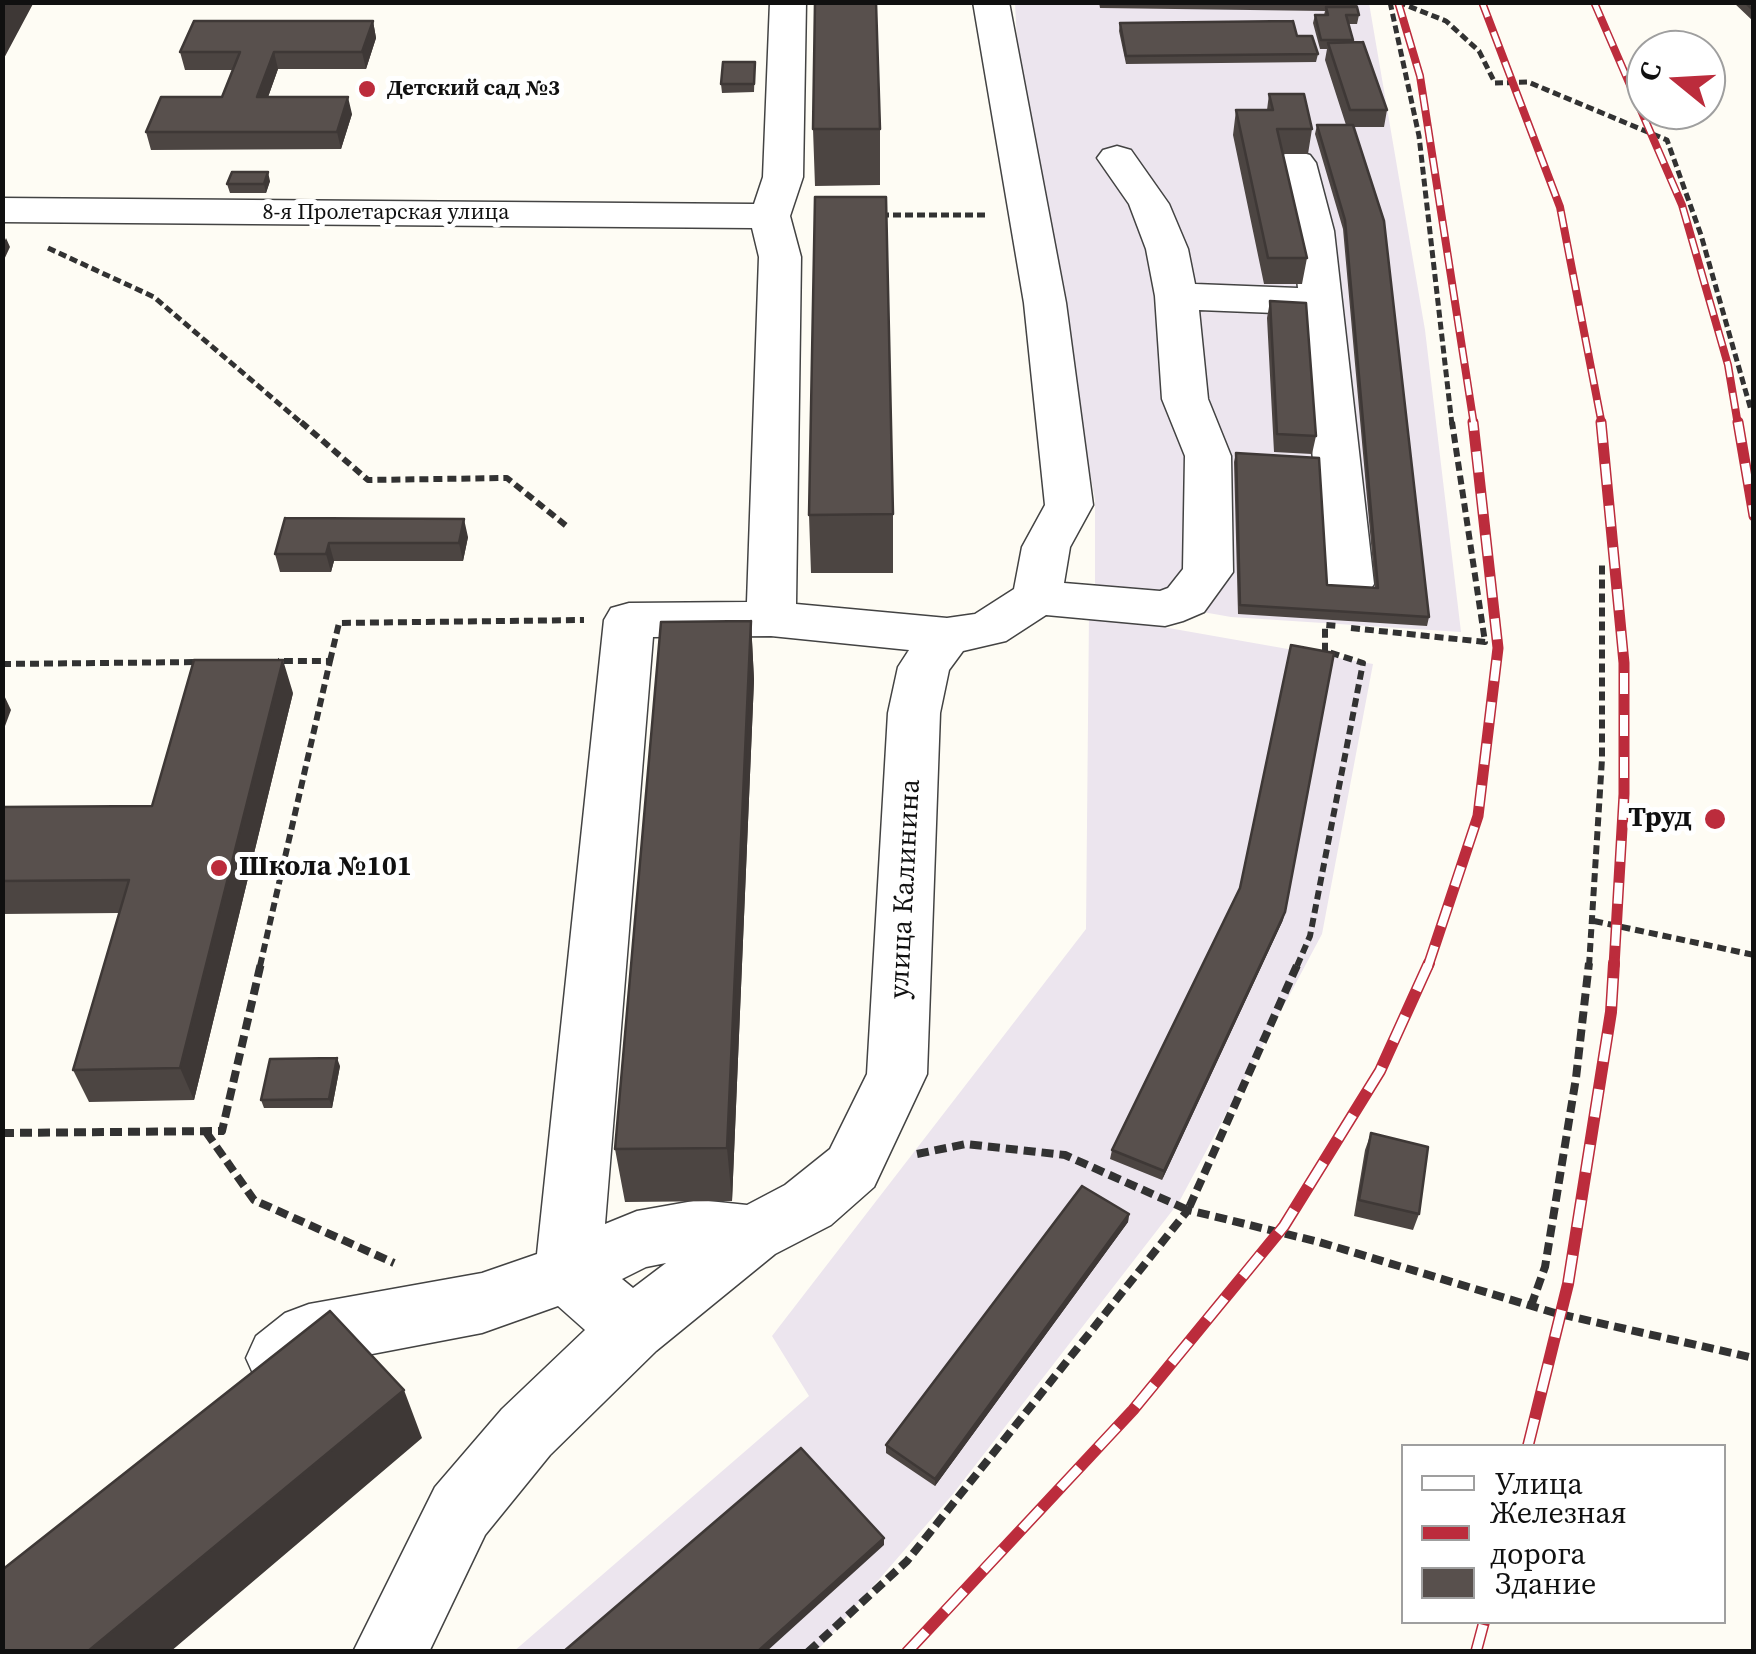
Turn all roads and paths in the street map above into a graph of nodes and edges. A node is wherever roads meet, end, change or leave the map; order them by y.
1 (788, 2) edge
2 (990, 2) edge
3 (1394, 2) edge
4 (1117, 158) dead end
5 (1296, 163) edge
6 (2, 210) edge
7 (1027, 214) junction
8 (770, 216) junction
9 (869, 216) edge
10 (47, 248) dead end
11 (1176, 296) junction
12 (1320, 302) junction
13 (1751, 410) dead end
14 (569, 528) dead end
15 (1602, 565) dead end
16 (1350, 584) edge
17 (1036, 597) junction
18 (771, 619) junction
19 (630, 620) junction
20 (946, 636) junction
21 (272, 661) edge
22 (330, 661) junction
23 (215, 662) edge
24 (2, 664) edge
25 (1594, 921) junction
26 (1754, 955) edge
27 (205, 1131) junction
28 (2, 1133) edge
29 (852, 1168) junction
30 (1188, 1210) junction
31 (752, 1234) junction
32 (568, 1273) junction
33 (482, 1303) junction
34 (1532, 1306) junction
35 (632, 1329) junction
36 (1754, 1358) edge
37 (232, 1395) edge
38 (390, 1652) edge
39 (808, 1652) edge

1 - 8 street
2 - 7 street
3 - 13 path
3 - 30 path
4 - 11 street
5 - 12 street
6 - 8 street, 8-я Пролетарская улица
7 - 9 path
7 - 17 street
8 - 18 street
10 - 14 path
11 - 12 street
11 - 17 street
12 - 16 street
15 - 25 path
17 - 20 street
18 - 19 street
18 - 20 street
19 - 22 path
19 - 32 street
20 - 29 street, улица Калинина
21 - 22 path
22 - 27 path
23 - 24 path
25 - 26 path
25 - 34 path
27 - 28 path
27 - 33 path
29 - 30 path
29 - 31 street, улица Калинина
30 - 34 path
30 - 39 path
31 - 32 street
31 - 35 street, улица Калинина
32 - 33 street
32 - 35 street
33 - 37 street
34 - 36 path
35 - 38 street, улица Калинина

